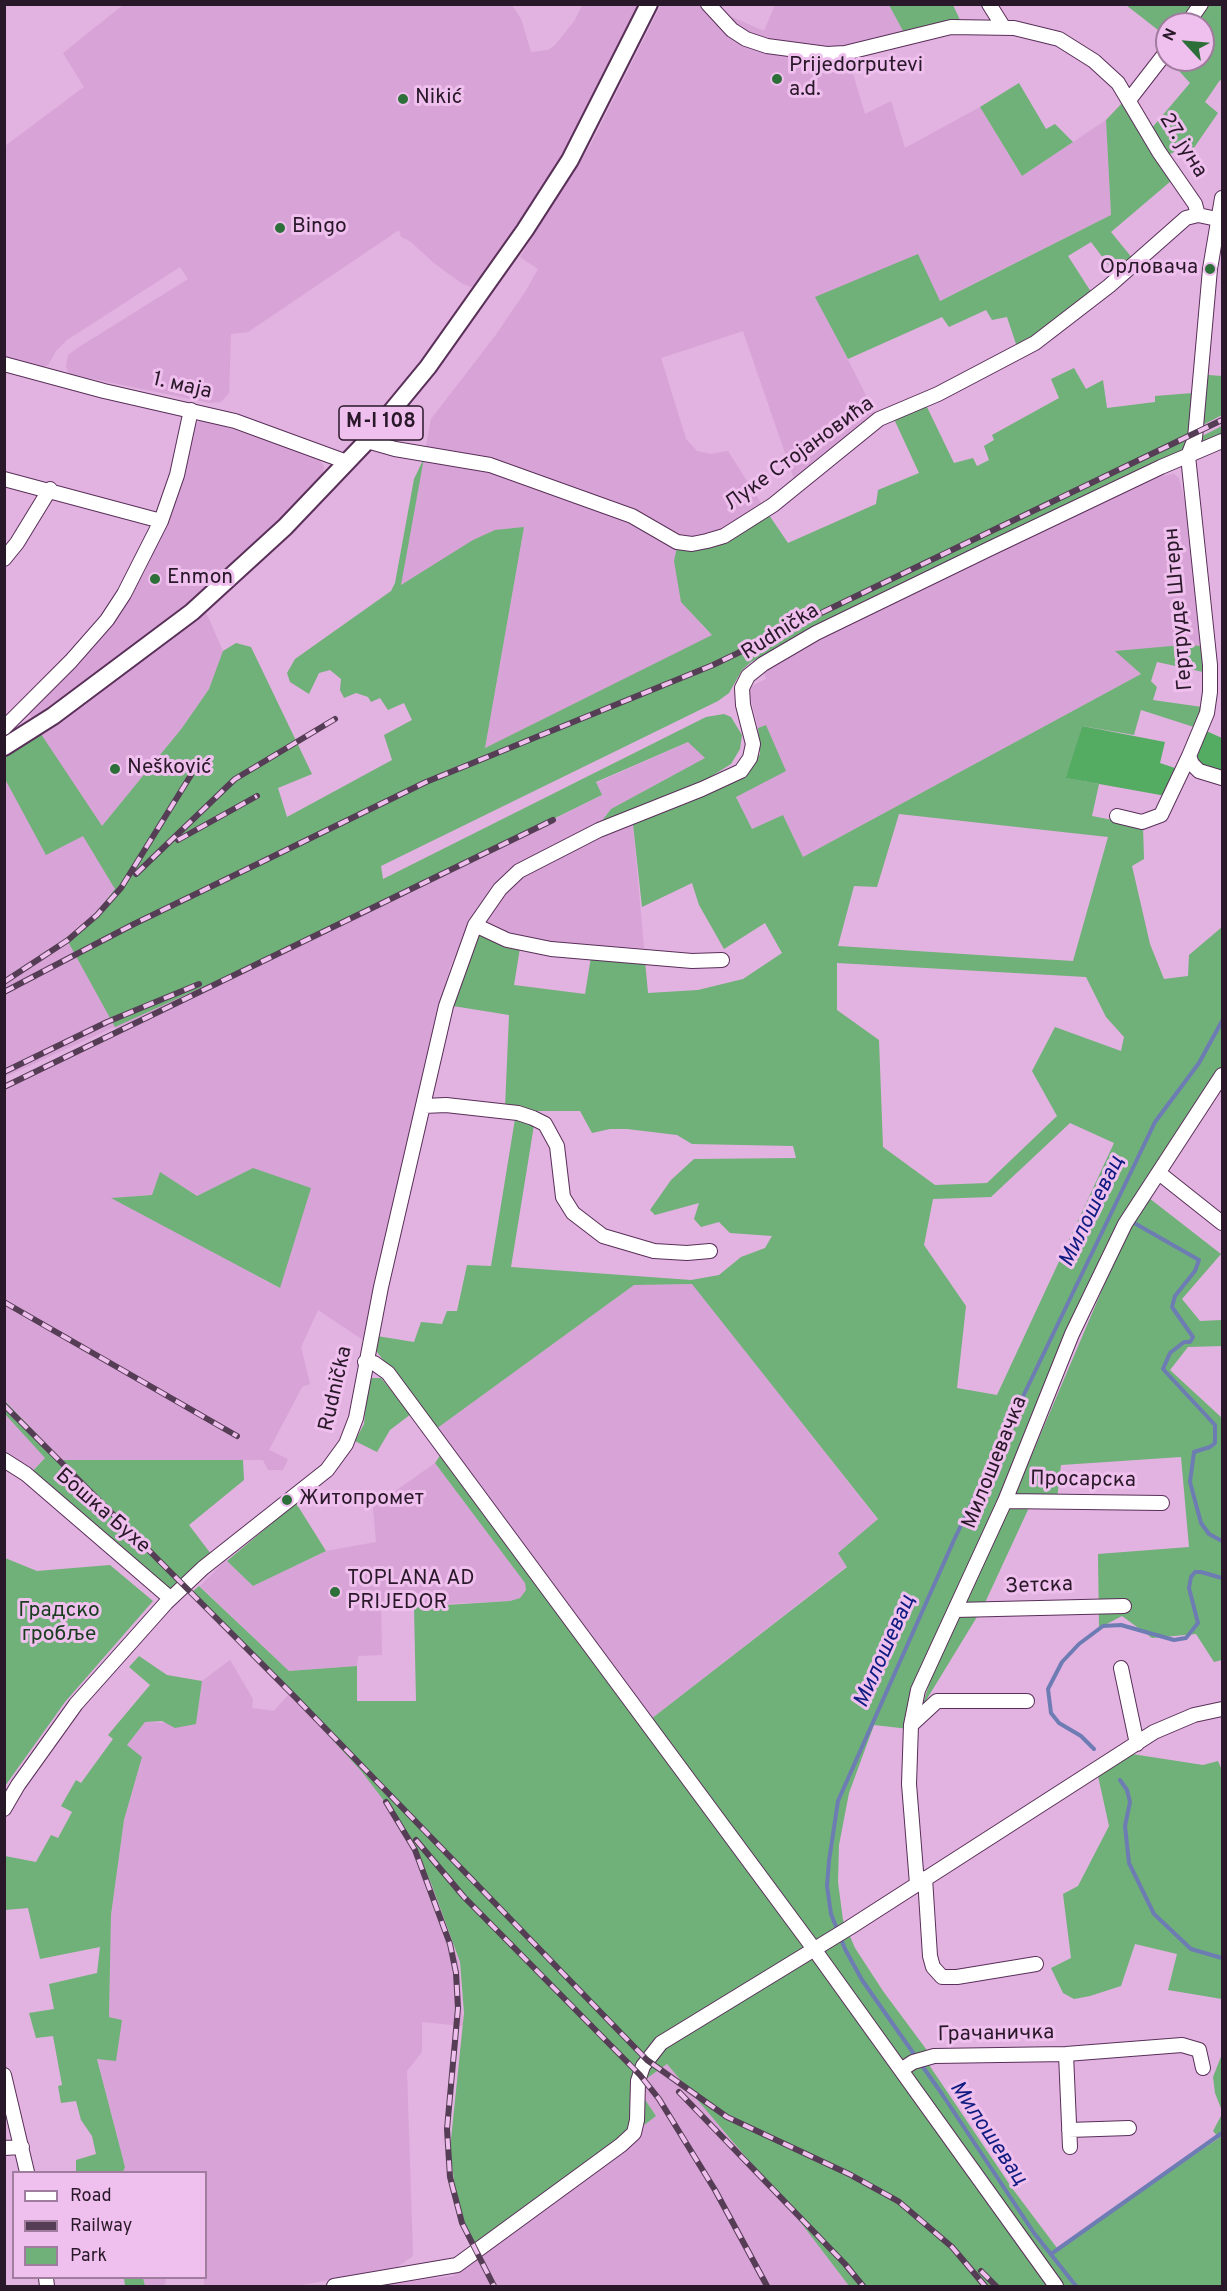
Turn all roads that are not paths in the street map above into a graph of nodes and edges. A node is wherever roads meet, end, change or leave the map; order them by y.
1 (649, 4) edge
2 (708, 4) edge
3 (989, 4) edge
4 (1004, 28) junction
5 (1155, 66) edge
6 (1129, 100) junction
7 (1222, 198) edge
8 (1198, 215) junction
9 (1217, 219) junction
10 (4, 364) edge
11 (191, 410) junction
12 (367, 441) junction
13 (1222, 441) edge
14 (1188, 456) junction
15 (347, 462) junction
16 (4, 479) edge
17 (50, 489) junction
18 (161, 521) junction
19 (4, 560) edge
20 (4, 728) edge
21 (4, 747) edge
22 (1189, 756) junction
23 (1222, 778) edge
24 (1117, 816) dead end
25 (475, 925) junction
26 (722, 960) dead end
27 (1220, 1085) edge
28 (424, 1107) junction
29 (1159, 1173) junction
30 (1222, 1223) edge
31 (710, 1251) dead end
32 (365, 1362) junction
33 (4, 1460) edge
34 (1005, 1501) junction
35 (1162, 1503) dead end
36 (170, 1598) junction
37 (1124, 1606) dead end
38 (955, 1610) junction
39 (1121, 1668) dead end
40 (918, 1690) junction
41 (937, 1701) junction
42 (1027, 1701) dead end
43 (1222, 1709) edge
44 (911, 1725) junction
45 (1137, 1744) junction
46 (4, 1809) edge
47 (921, 1881) junction
48 (813, 1949) junction
49 (1036, 1964) dead end
50 (1066, 2054) junction
51 (1203, 2068) dead end
52 (901, 2070) junction
53 (4, 2075) edge
54 (1129, 2128) dead end
55 (1069, 2130) junction
56 (22, 2147) junction
57 (1070, 2147) dead end
58 (4, 2148) edge
59 (27, 2171) edge
60 (334, 2286) edge
61 (1056, 2286) edge

1 - 12 main road, M-I 108
2 - 4 street, 27. јуна
3 - 4 street
4 - 6 street, 27. јуна
5 - 6 street
6 - 8 street, 27. јуна
7 - 9 street
8 - 9 street
8 - 12 street, Луке Стојановића
9 - 14 street
10 - 11 street, 1. маја
11 - 15 street, 1. маја
11 - 18 street
12 - 15 main road, M-I 108
13 - 14 street
14 - 22 street, Гертруде Штерн
14 - 25 street, Rudnička
15 - 21 main road, M-I 108
16 - 17 street
17 - 18 street
17 - 19 street
18 - 20 street
22 - 23 street
22 - 24 street, Гертруде Штерн
25 - 26 street
25 - 28 street, Rudnička
27 - 29 street, Милошевачка
28 - 31 street
28 - 32 street, Rudnička
29 - 30 street
29 - 34 street, Милошевачка
32 - 36 street, Rudnička
32 - 48 street
33 - 36 street, Бошка Бухе
34 - 35 street, Просарска
34 - 38 street, Милошевачка
36 - 46 street, Rudnička
37 - 38 street, Зетска
38 - 40 street, Милошевачка
39 - 45 street
40 - 41 street
40 - 44 street, Милошевачка
41 - 42 street
41 - 44 street
43 - 45 street
44 - 47 street, Милошевачка
45 - 47 street
47 - 48 street
47 - 49 street, Милошевачка
48 - 52 street
48 - 60 street
50 - 51 street, Грачаничка
50 - 52 street, Грачаничка
50 - 55 street, Грачаничка
52 - 61 street
53 - 56 street
54 - 55 street
55 - 57 street, Грачаничка
56 - 58 street
56 - 59 street

